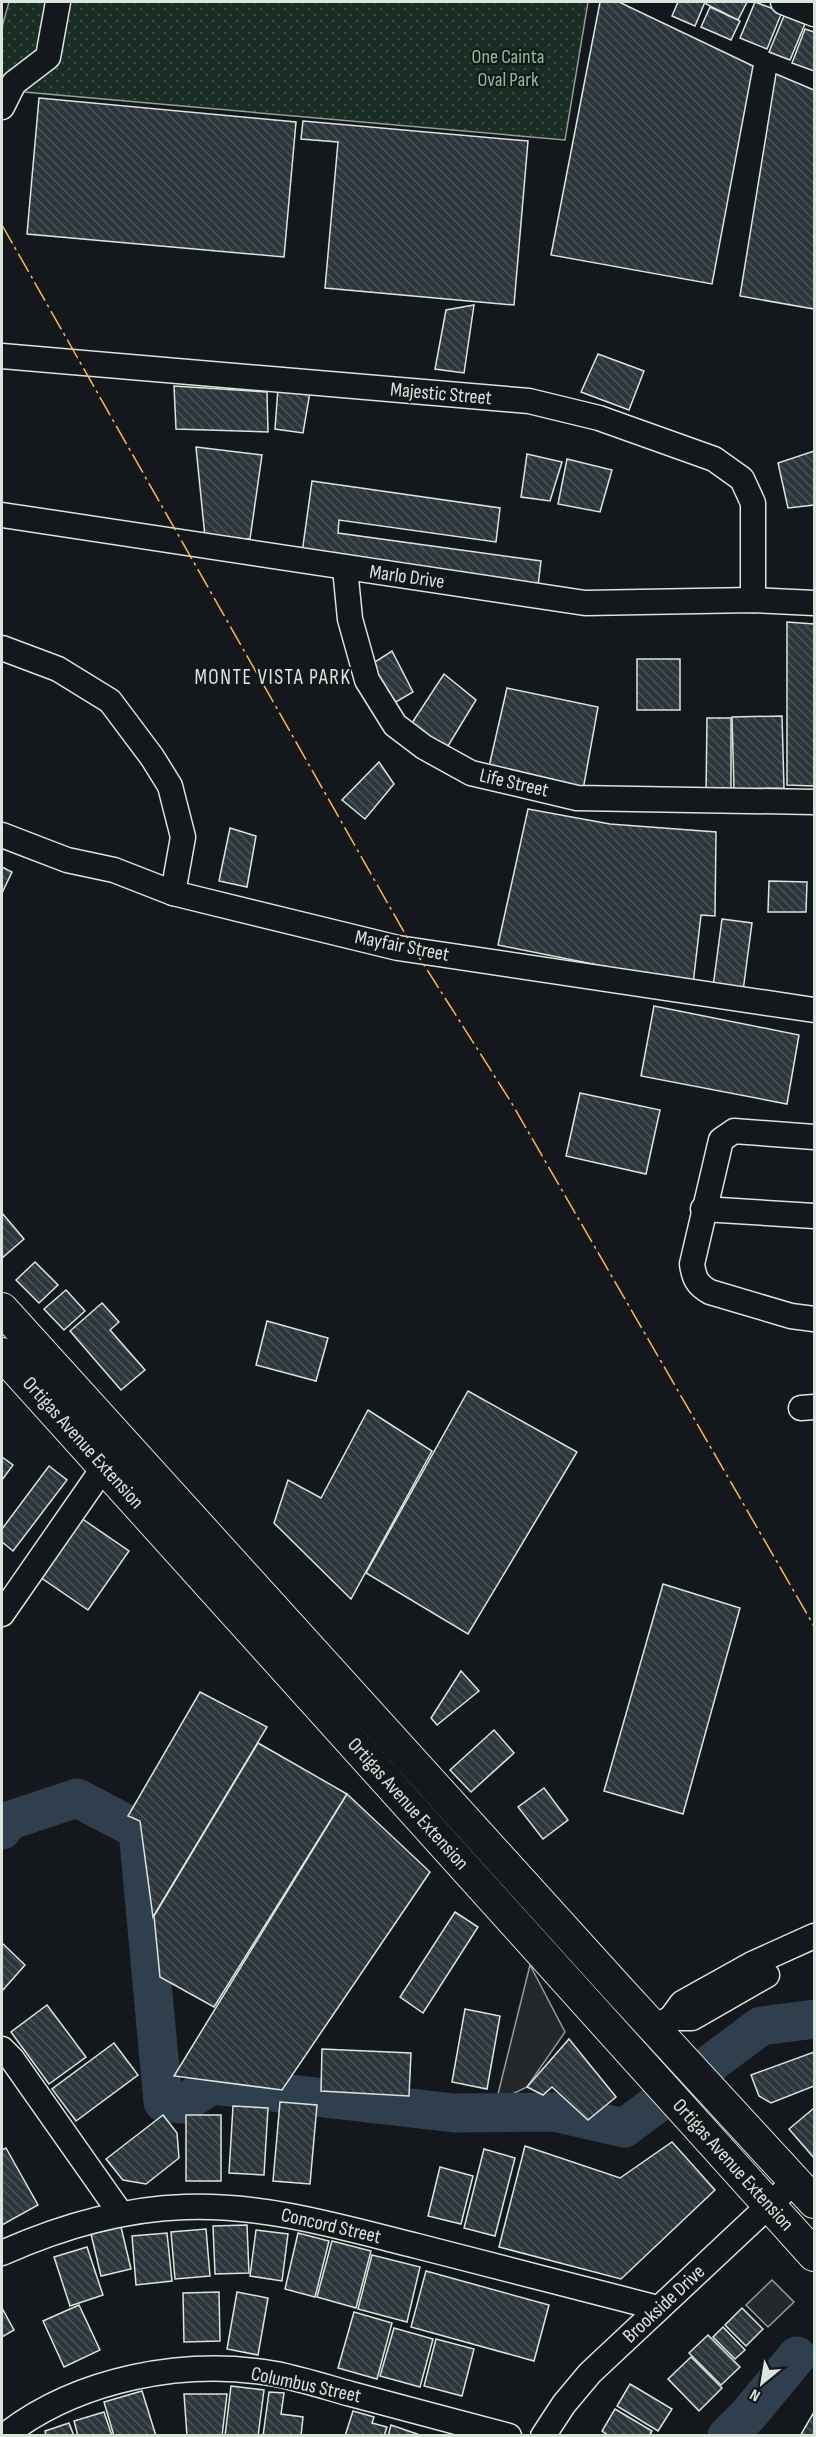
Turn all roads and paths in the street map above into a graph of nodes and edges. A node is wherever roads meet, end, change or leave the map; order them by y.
1 (58, 2) edge
2 (783, 2) edge
3 (814, 14) edge
4 (2, 107) edge
5 (2, 356) edge
6 (2, 516) edge
7 (345, 568) junction
8 (753, 600) junction
9 (814, 603) edge
10 (2, 648) edge
11 (814, 802) edge
12 (2, 835) edge
13 (173, 893) junction
14 (814, 1010) edge
15 (814, 1137) edge
16 (703, 1209) junction
17 (814, 1216) edge
18 (2, 1309) edge
19 (814, 1319) edge
20 (2, 1354) edge
21 (113, 1454) junction
22 (2, 1614) edge
23 (814, 1936) edge
24 (814, 1951) edge
25 (662, 2023) junction
26 (7, 2054) edge
27 (805, 2191) edge
28 (768, 2205) junction
29 (121, 2214) junction
30 (806, 2246) edge
31 (2, 2253) edge
32 (658, 2308) junction
33 (4, 2436) edge
34 (509, 2436) edge
35 (543, 2436) edge

1 - 4 street
2 - 3 street
5 - 8 street, Majestic Street
6 - 7 street, Marlo Drive
7 - 8 street, Marlo Drive
7 - 11 street, Life Street
8 - 9 street, Marlo Drive
10 - 13 street
12 - 13 street, Mayfair Street
13 - 14 street, Mayfair Street
15 - 16 street
16 - 17 street
16 - 19 street
18 - 21 main road, Ortigas Avenue Extension
20 - 21 main road, Ortigas Avenue Extension
21 - 22 street
21 - 25 main road, Ortigas Avenue Extension
21 - 28 main road, Ortigas Avenue Extension
23 - 25 street
24 - 25 street
25 - 27 main road, Ortigas Avenue Extension
26 - 29 street
27 - 28 street, Brookside Drive
28 - 30 main road, Ortigas Avenue Extension
28 - 32 street, Brookside Drive
29 - 31 street, Concord Street
29 - 32 street, Concord Street
32 - 35 street, Brookside Drive
33 - 34 street, Columbus Street

